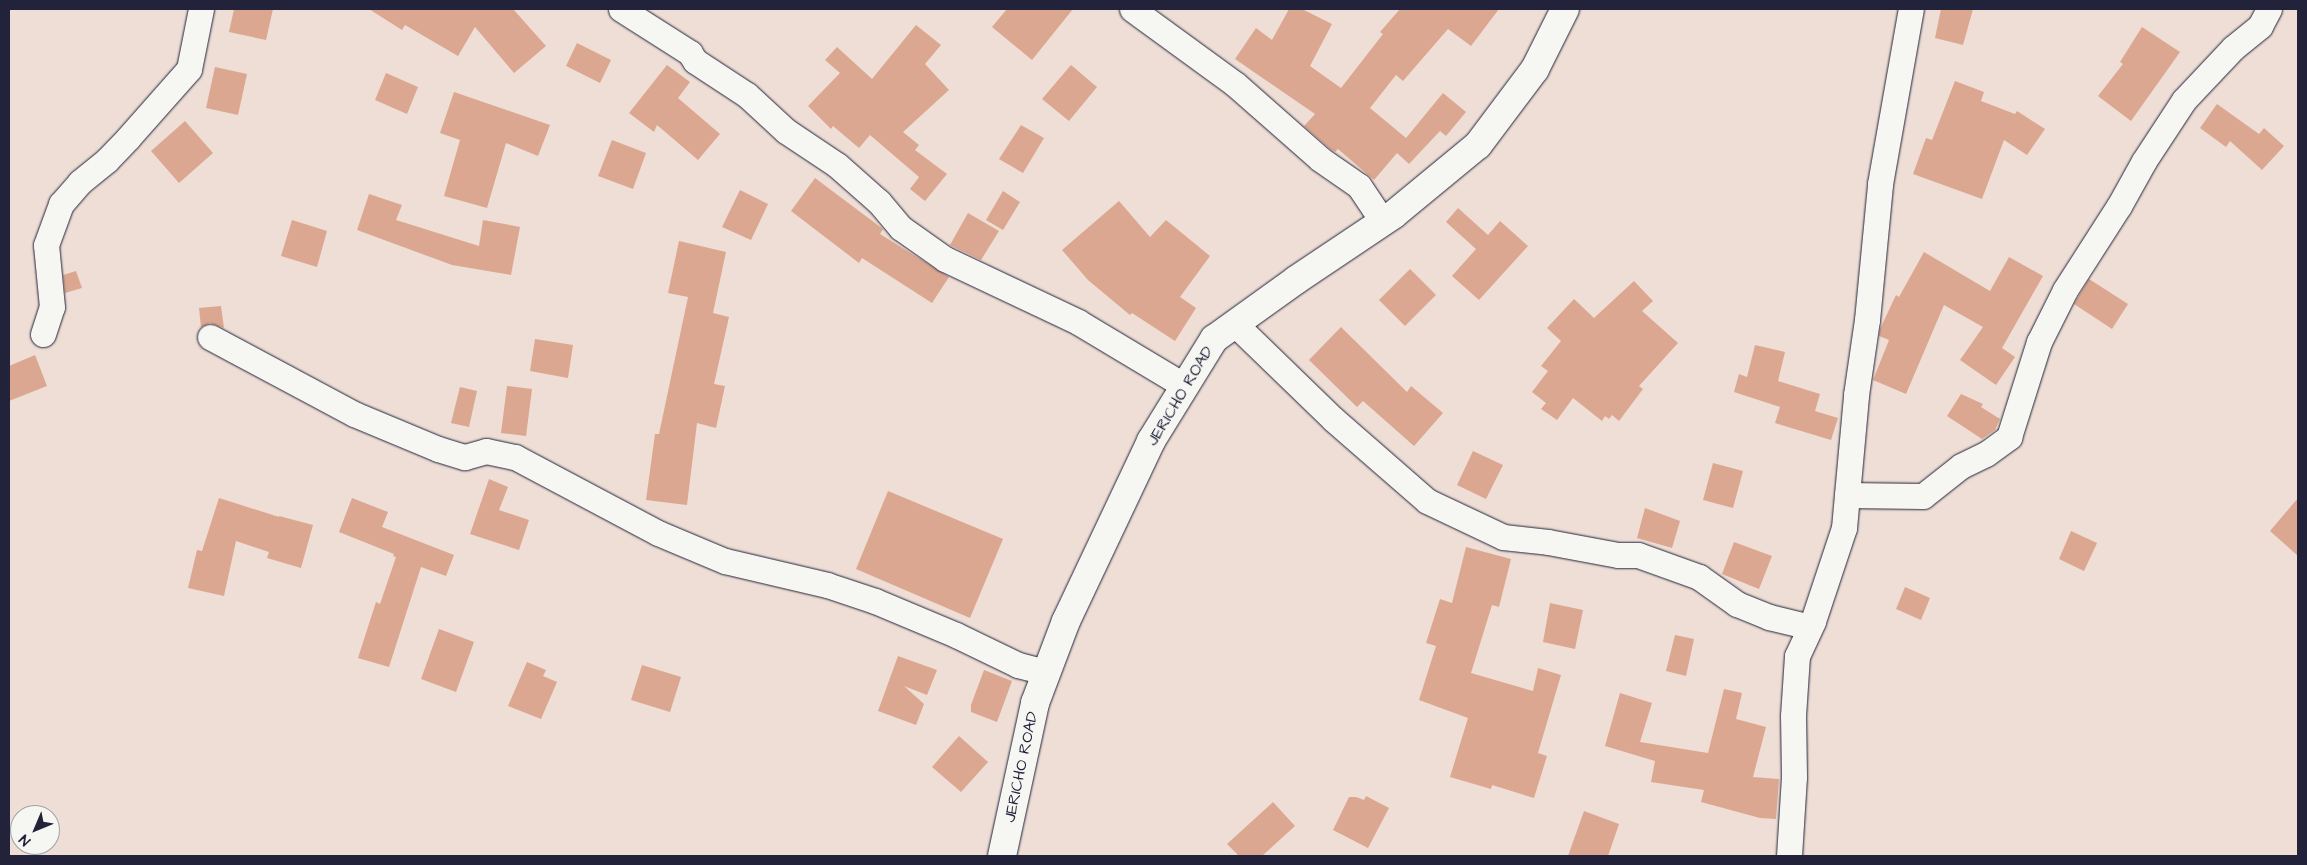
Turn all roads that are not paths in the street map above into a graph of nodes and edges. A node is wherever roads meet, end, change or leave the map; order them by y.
1 (201, 9) edge
2 (621, 9) edge
3 (1132, 9) edge
4 (1565, 9) edge
5 (1911, 9) edge
6 (2269, 9) edge
7 (1384, 222) junction
8 (1235, 324) junction
9 (43, 334) dead end
10 (210, 337) dead end
11 (1185, 386) junction
12 (1847, 495) junction
13 (1810, 627) junction
14 (1046, 672) junction
15 (1002, 856) edge
16 (1789, 856) edge

1 - 9 street
2 - 11 street
3 - 7 street
4 - 7 street, JERICHO ROAD
5 - 12 street
6 - 12 street
7 - 8 street, JERICHO ROAD
8 - 11 street, JERICHO ROAD
8 - 13 street
10 - 14 street
11 - 14 street, JERICHO ROAD
12 - 13 street
13 - 16 street
14 - 15 street, JERICHO ROAD

